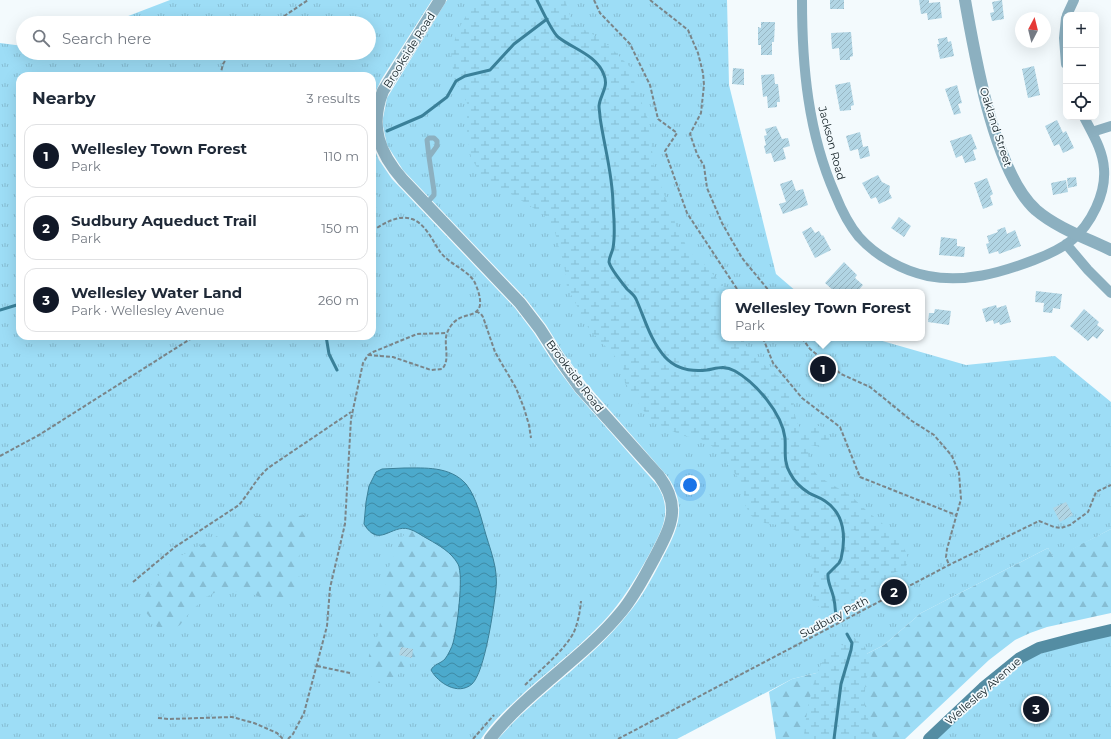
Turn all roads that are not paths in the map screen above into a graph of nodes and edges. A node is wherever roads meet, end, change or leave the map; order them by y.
1 (440, 0) edge
2 (802, 0) edge
3 (965, 0) edge
4 (1074, 0) edge
5 (1068, 12) edge
6 (1086, 120) edge
7 (1111, 126) edge
8 (1092, 132) junction
9 (429, 157) dead end
10 (425, 204) junction
11 (1078, 235) junction
12 (1066, 244) junction
13 (1111, 250) edge
14 (1111, 293) edge
15 (1111, 630) edge
16 (490, 739) edge
17 (929, 739) edge

1 - 10 street, Brookside Road
2 - 12 street, Jackson Road
3 - 11 street, Oakland Street
4 - 5 street
6 - 8 street, Jackson Road
7 - 8 street
8 - 11 street, Jackson Road
9 - 10 lane
10 - 16 street, Brookside Road
11 - 12 street, Jackson Road
11 - 13 street, Oakland Street
12 - 14 street
15 - 17 main road, Wellesley Avenue

